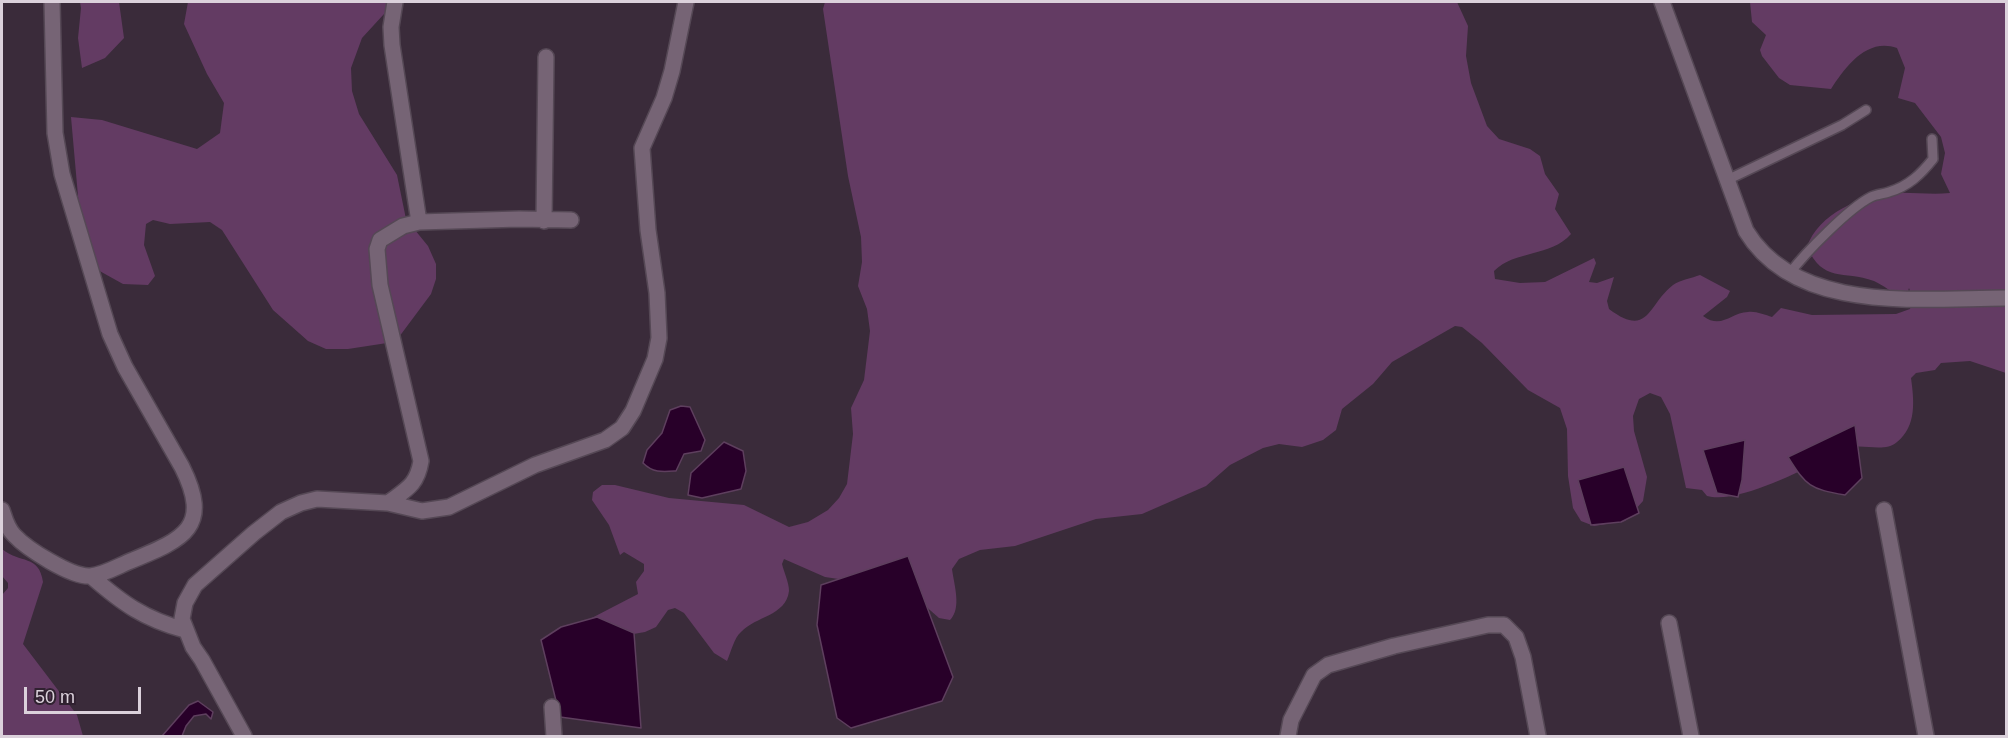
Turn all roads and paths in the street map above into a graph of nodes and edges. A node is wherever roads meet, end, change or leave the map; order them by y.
1 (52, 2) edge
2 (395, 2) edge
3 (686, 2) edge
4 (1662, 2) edge
5 (546, 57) dead end
6 (1866, 110) dead end
7 (1932, 139) dead end
8 (1727, 180) junction
9 (571, 220) dead end
10 (544, 221) junction
11 (419, 222) junction
12 (1790, 273) junction
13 (2007, 298) edge
14 (388, 503) junction
15 (2, 510) edge
16 (1884, 510) dead end
17 (91, 576) junction
18 (1669, 623) dead end
19 (185, 630) junction
20 (552, 707) dead end
21 (244, 736) edge
22 (554, 736) edge
23 (1288, 736) edge
24 (1538, 736) edge
25 (1691, 736) edge
26 (1926, 736) edge

1 - 17 street
2 - 11 street
3 - 14 street
4 - 8 street
5 - 10 street
6 - 8 lane
7 - 12 lane
8 - 12 street
9 - 10 street
10 - 11 street
11 - 14 street
12 - 13 street
14 - 19 street
15 - 17 street
16 - 26 street
17 - 19 street
18 - 25 street
19 - 21 street
20 - 22 street
23 - 24 street

